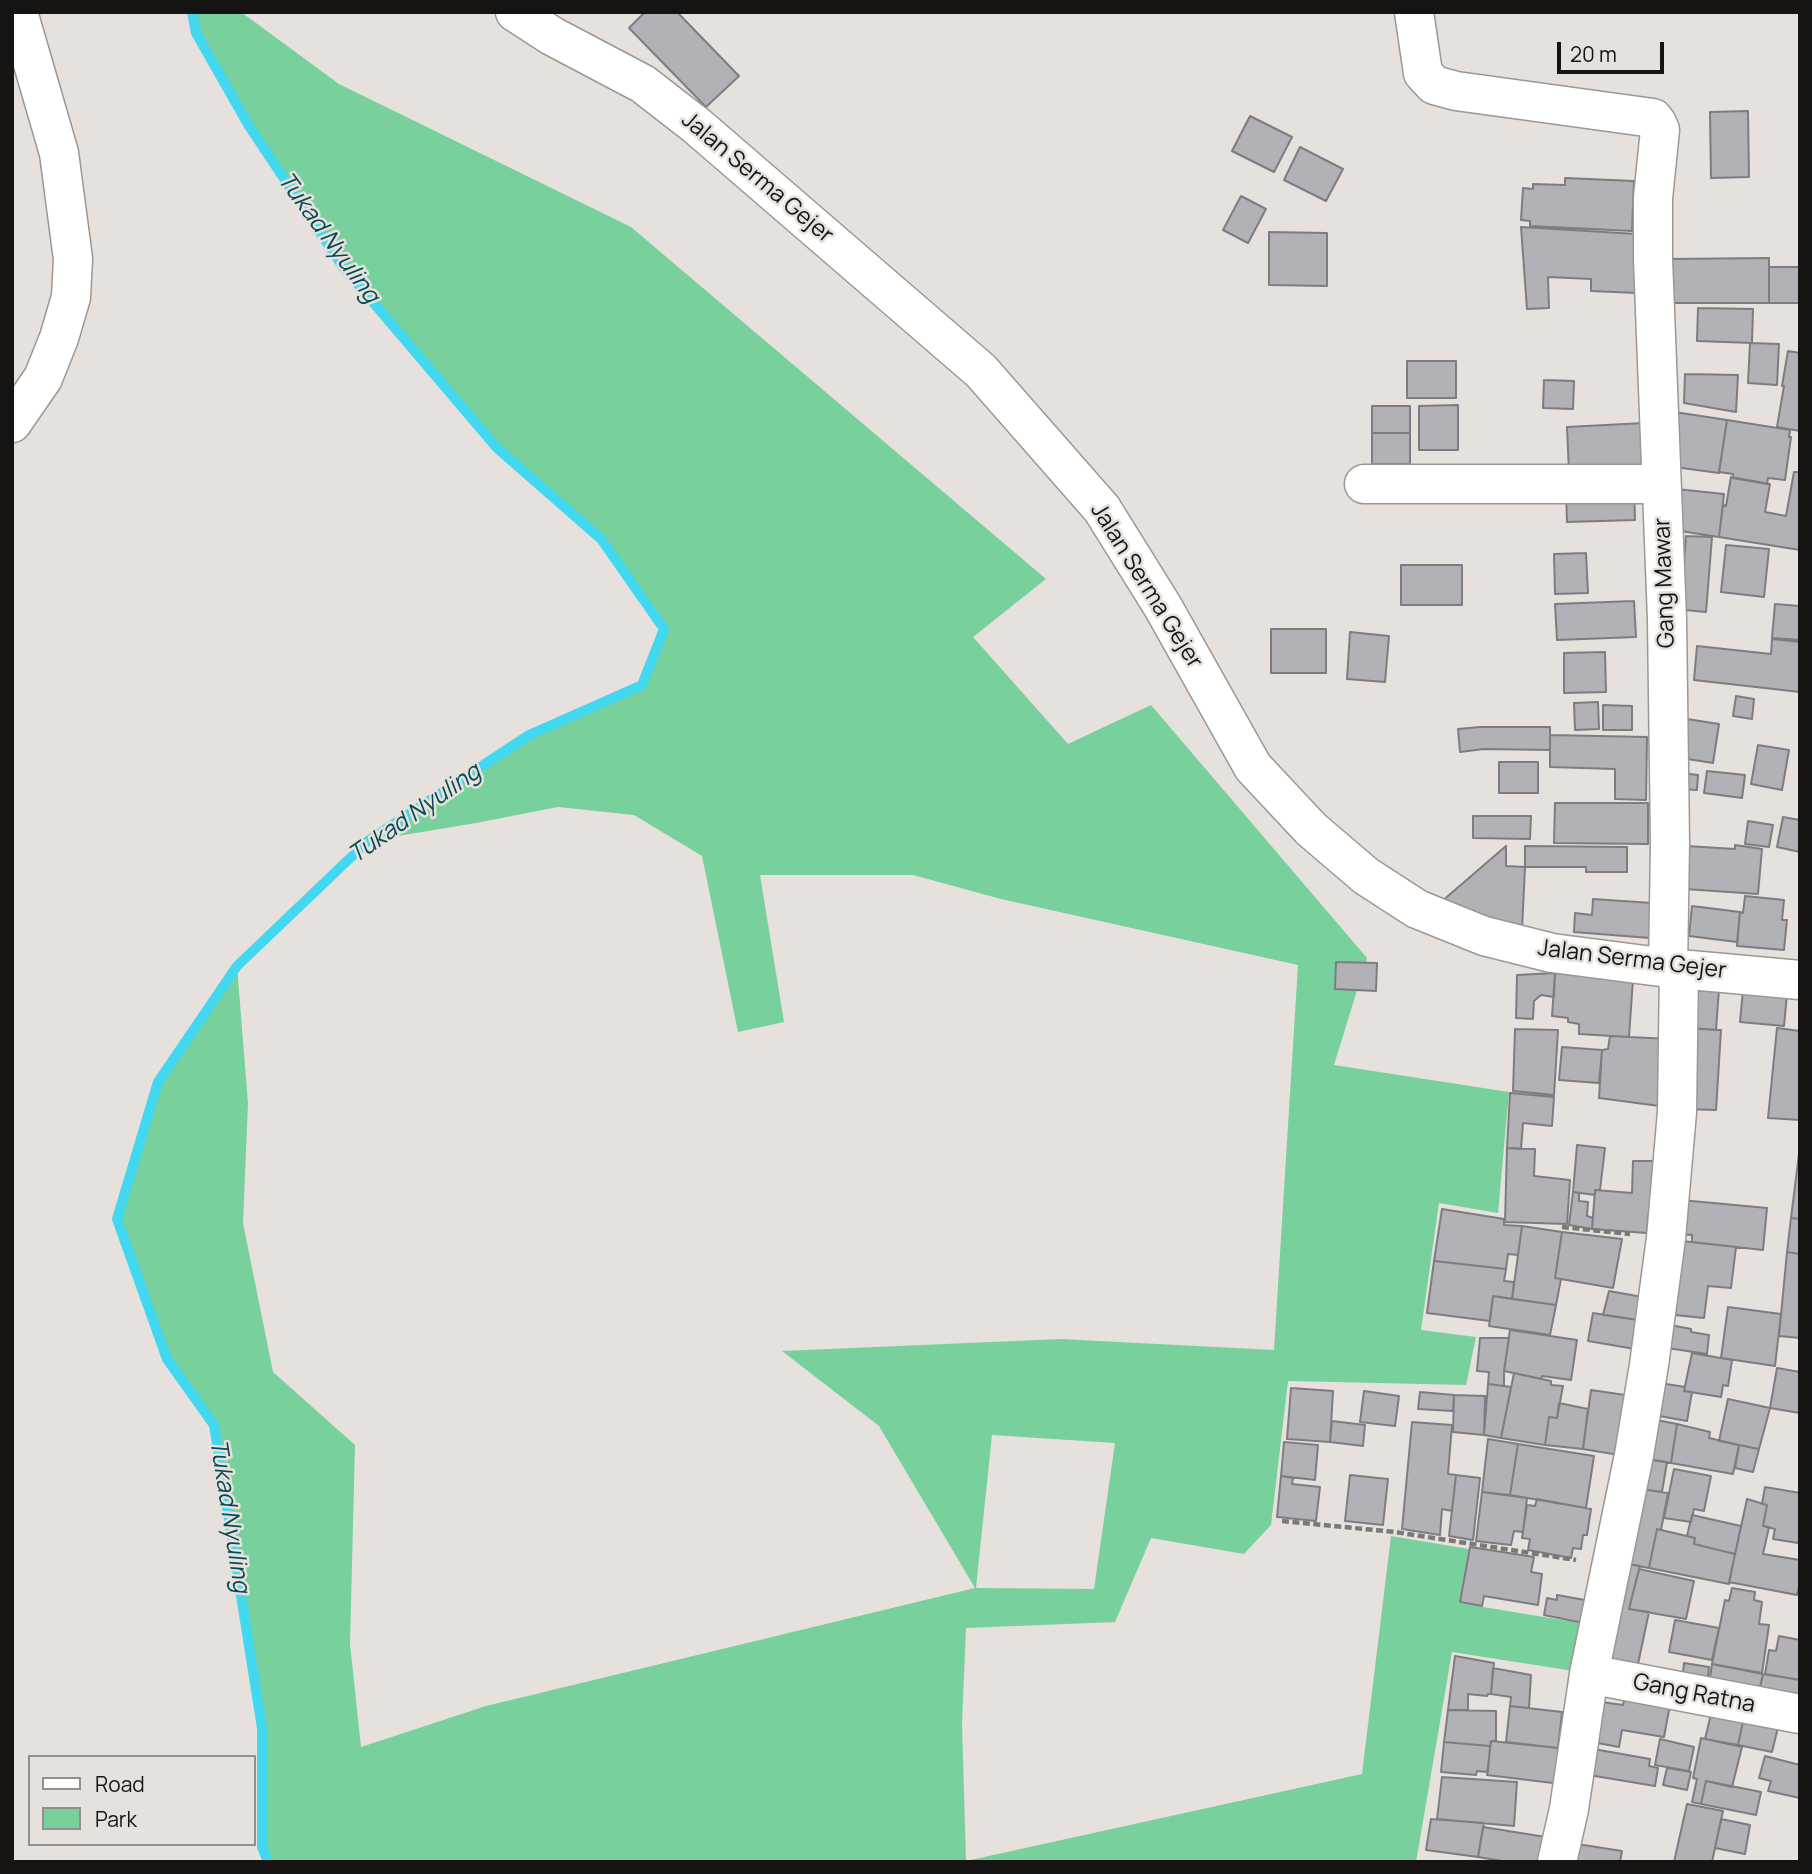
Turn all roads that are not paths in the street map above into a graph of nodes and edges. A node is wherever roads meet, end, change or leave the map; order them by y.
1 (18, 12) edge
2 (515, 12) edge
3 (1414, 12) edge
4 (12, 423) edge
5 (1364, 484) dead end
6 (1661, 484) junction
7 (1674, 968) junction
8 (1800, 980) edge
9 (1589, 1674) junction
10 (1800, 1714) edge
11 (1557, 1862) edge

1 - 4 street
2 - 7 street, Jalan Serma Gejer
3 - 6 street, Gang Mawar
5 - 6 street
6 - 7 street, Gang Mawar
7 - 8 street, Jalan Serma Gejer
7 - 9 street, Gang Mawar
9 - 10 street, Gang Ratna
9 - 11 street, Gang Mawar

